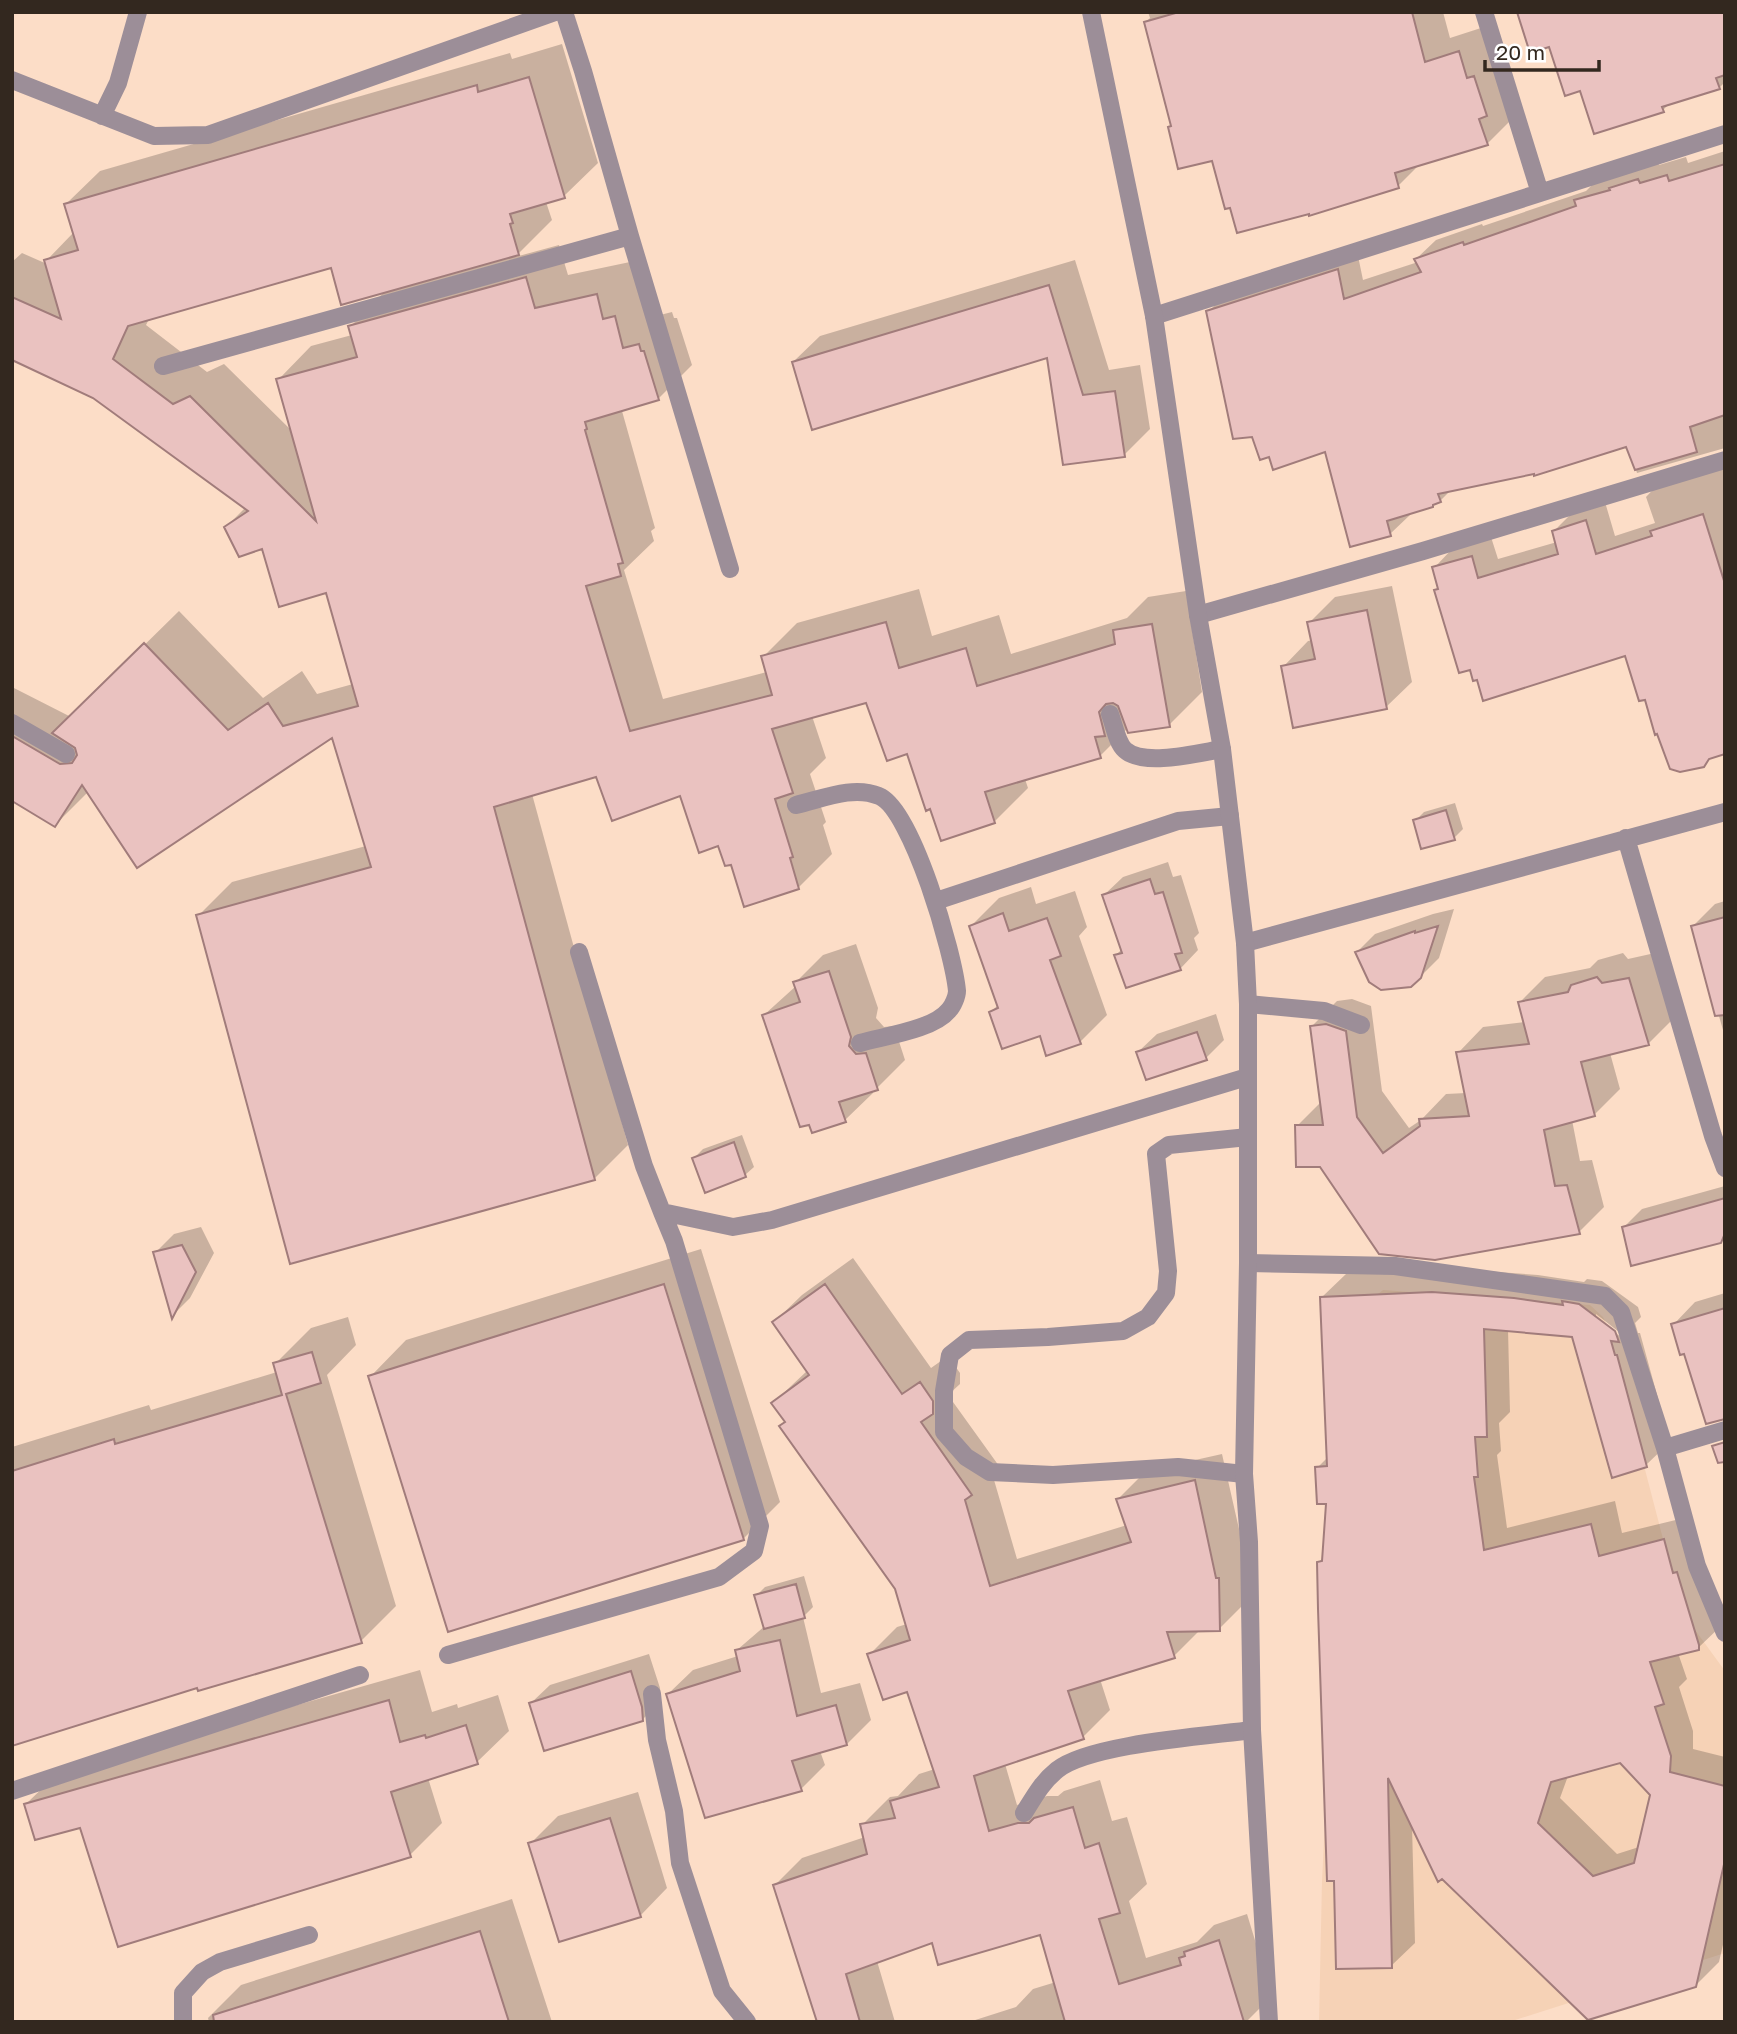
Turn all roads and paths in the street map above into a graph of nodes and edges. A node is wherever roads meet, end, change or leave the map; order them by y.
1 (138, 12) edge
2 (555, 12) edge
3 (564, 12) edge
4 (1091, 12) edge
5 (1484, 12) edge
6 (12, 80) edge
7 (102, 116) junction
8 (1725, 134) edge
9 (1540, 193) junction
10 (630, 236) junction
11 (1154, 316) junction
12 (163, 366) dead end
13 (1725, 460) edge
14 (730, 569) dead end
15 (1198, 615) junction
16 (1110, 715) dead end
17 (12, 723) edge
18 (1222, 749) junction
19 (66, 754) dead end
20 (796, 806) dead end
21 (1725, 812) edge
22 (1230, 816) junction
23 (1626, 838) junction
24 (936, 901) junction
25 (1245, 943) junction
26 (579, 952) dead end
27 (1248, 1004) junction
28 (1361, 1025) dead end
29 (860, 1043) dead end
30 (1247, 1077) junction
31 (1248, 1137) junction
32 (1725, 1168) edge
33 (662, 1212) junction
34 (1248, 1263) junction
35 (1725, 1430) edge
36 (1665, 1448) junction
37 (1244, 1474) junction
38 (1725, 1633) edge
39 (448, 1655) dead end
40 (360, 1675) dead end
41 (652, 1694) dead end
42 (1252, 1730) junction
43 (12, 1791) edge
44 (1024, 1813) dead end
45 (309, 1935) dead end
46 (183, 2022) edge
47 (747, 2022) edge
48 (1269, 2022) edge

1 - 7 street
2 - 7 street
3 - 10 street
4 - 11 street
5 - 9 street
6 - 7 street
8 - 9 street
9 - 11 street
10 - 12 street
10 - 14 street
11 - 15 street
13 - 15 street
15 - 18 street
16 - 18 street
17 - 19 street
18 - 22 street
20 - 24 street
21 - 23 street
22 - 24 street
22 - 25 street
23 - 25 street
23 - 32 street
24 - 29 street
25 - 27 street
26 - 33 street
27 - 28 street
27 - 30 street
30 - 31 street
30 - 33 street
31 - 34 street
31 - 37 street
33 - 39 street
34 - 36 street
34 - 37 street
35 - 36 street
36 - 38 street
37 - 42 street
40 - 43 street
41 - 47 street
42 - 44 street
42 - 48 street
45 - 46 street

